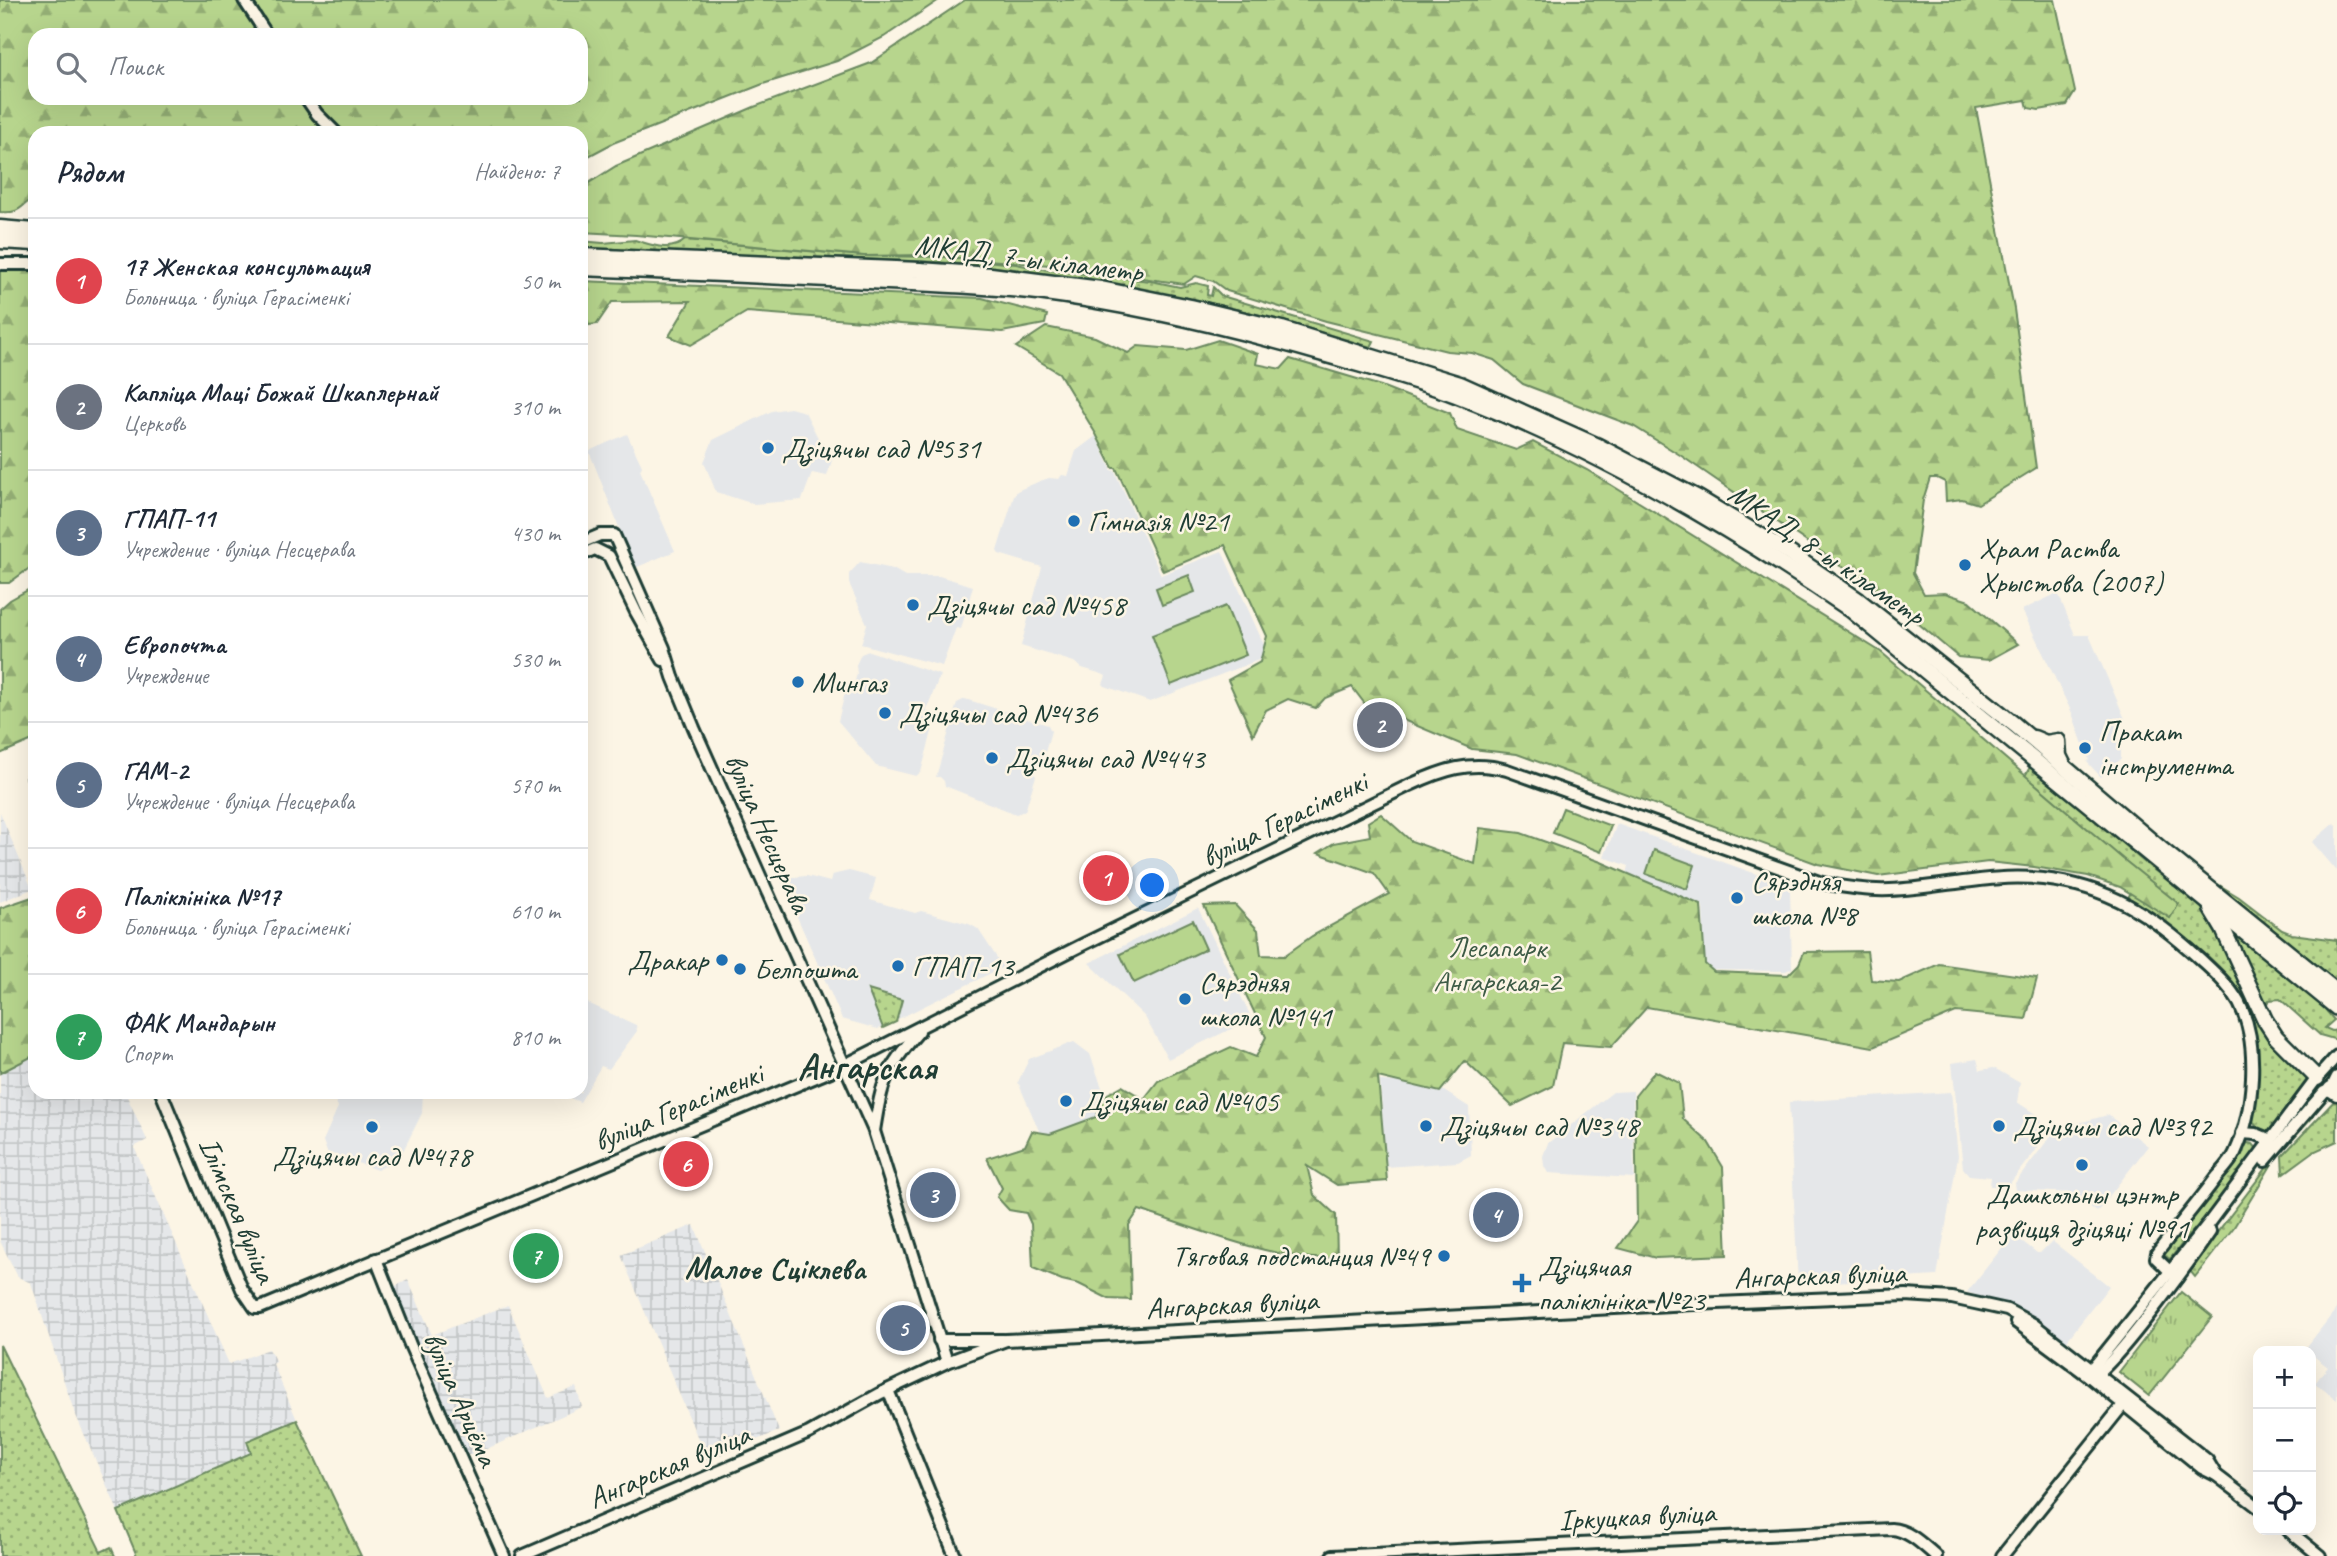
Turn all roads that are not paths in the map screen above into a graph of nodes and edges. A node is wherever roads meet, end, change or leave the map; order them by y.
1 (244, 0) edge
2 (262, 28) edge
3 (311, 105) edge
4 (329, 126) edge
5 (0, 229) edge
6 (28, 231) edge
7 (0, 241) edge
8 (28, 243) edge
9 (588, 256) edge
10 (0, 264) edge
11 (28, 264) edge
12 (588, 268) edge
13 (1458, 390) junction
14 (588, 541) edge
15 (588, 552) edge
16 (621, 552) junction
17 (609, 556) junction
18 (648, 608) junction
19 (636, 612) junction
20 (673, 677) junction
21 (2157, 854) junction
22 (2204, 899) junction
23 (2337, 992) edge
24 (2337, 1008) edge
25 (925, 1025) junction
26 (2337, 1056) edge
27 (845, 1065) junction
28 (2318, 1078) junction
29 (2332, 1086) edge
30 (164, 1099) edge
31 (2246, 1116) junction
32 (874, 1131) junction
33 (2241, 1134) junction
34 (2256, 1134) junction
35 (2271, 1140) junction
36 (2266, 1153) junction
37 (376, 1259) junction
38 (2174, 1275) junction
39 (255, 1308) joint
40 (939, 1340) junction
41 (1006, 1340) junction
42 (947, 1362) junction
43 (2094, 1373) junction
44 (888, 1390) junction
45 (2127, 1401) junction
46 (2253, 1503) edge
47 (2294, 1535) edge
48 (504, 1556) edge
49 (522, 1556) edge
50 (955, 1556) edge
51 (1332, 1556) edge
52 (1937, 1556) edge
53 (2002, 1556) edge
54 (2320, 1556) edge

1 - 2 street
3 - 4 street
5 - 6 highway
7 - 8 highway
9 - 13 highway, МКАД, 7-ы кіламетр
10 - 11 street
12 - 13 highway, МКАД, 7-ы кіламетр
13 - 21 highway, МКАД, 8-ы кіламетр
13 - 21 highway, МКАД, 8-ы кіламетр
14 - 16 street
15 - 17 street
16 - 17 street
16 - 18 street
17 - 19 street
18 - 19 street
18 - 20 street
19 - 20 street
20 - 27 street, вуліца Несцерава
21 - 22 highway
21 - 23 highway
22 - 24 highway
22 - 28 highway
25 - 27 street, вуліца Герасіменкі
25 - 31 street, вуліца Герасіменкі
25 - 32 street
26 - 28 street
27 - 32 street, вуліца Несцерава
27 - 37 street, вуліца Герасіменкі
28 - 29 street
28 - 35 street
29 - 36 street
30 - 39 street, Ілімская вуліца
31 - 33 street
31 - 34 street
32 - 40 street, вуліца Несцерава
33 - 34 street
33 - 36 street
33 - 38 street
34 - 35 street
35 - 36 street
36 - 38 street
37 - 39 street, вуліца Герасіменкі
37 - 48 street, вуліца Арцёма
38 - 43 street
40 - 41 street
40 - 42 street, вуліца Несцерава
41 - 42 street, Ангарская вуліца
41 - 43 street, Ангарская вуліца
42 - 44 street, Ангарская вуліца
43 - 45 street, Ангарская вуліца
44 - 49 street, Ангарская вуліца
44 - 50 street
45 - 46 street, Ангарская вуліца
45 - 53 street
47 - 54 street
51 - 52 street, Іркуцкая вуліца

